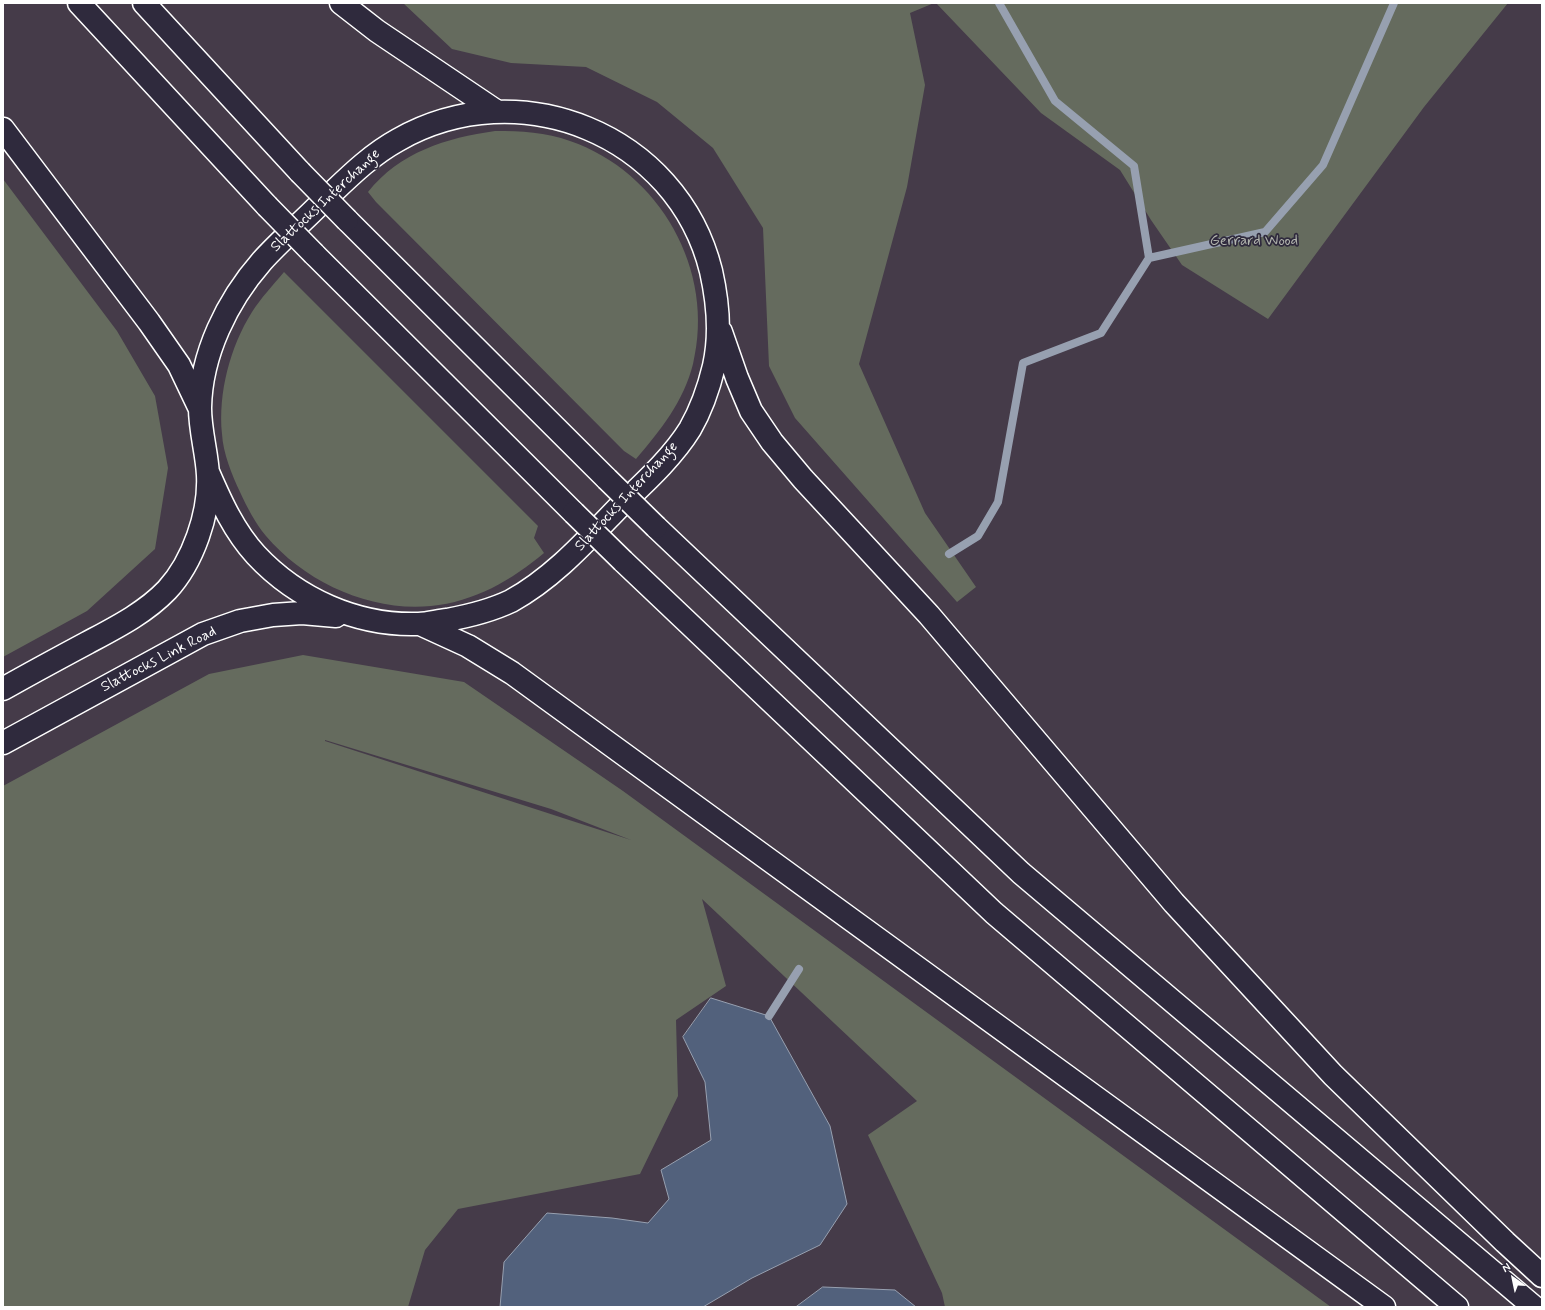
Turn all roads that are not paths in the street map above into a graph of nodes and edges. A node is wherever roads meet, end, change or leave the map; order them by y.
1 (79, 3) edge
2 (144, 3) edge
3 (341, 3) edge
4 (496, 111) junction
5 (3, 129) edge
6 (719, 327) junction
7 (200, 409) junction
8 (208, 472) junction
9 (373, 621) junction
10 (420, 624) junction
11 (3, 688) edge
12 (3, 743) edge
13 (1542, 1276) edge
14 (1384, 1307) edge
15 (1457, 1307) edge
16 (1534, 1307) edge

1 - 15 highway, bridge
2 - 16 highway, bridge
3 - 4 highway
4 - 6 highway, Slattocks Interchange
4 - 7 highway, Slattocks Interchange
5 - 7 highway
6 - 10 highway, Slattocks Interchange
6 - 13 highway
7 - 8 highway, Slattocks Interchange
8 - 9 highway, Slattocks Interchange
8 - 11 highway
9 - 10 highway, Slattocks Interchange
9 - 12 highway, Slattocks Link Road
10 - 14 highway

